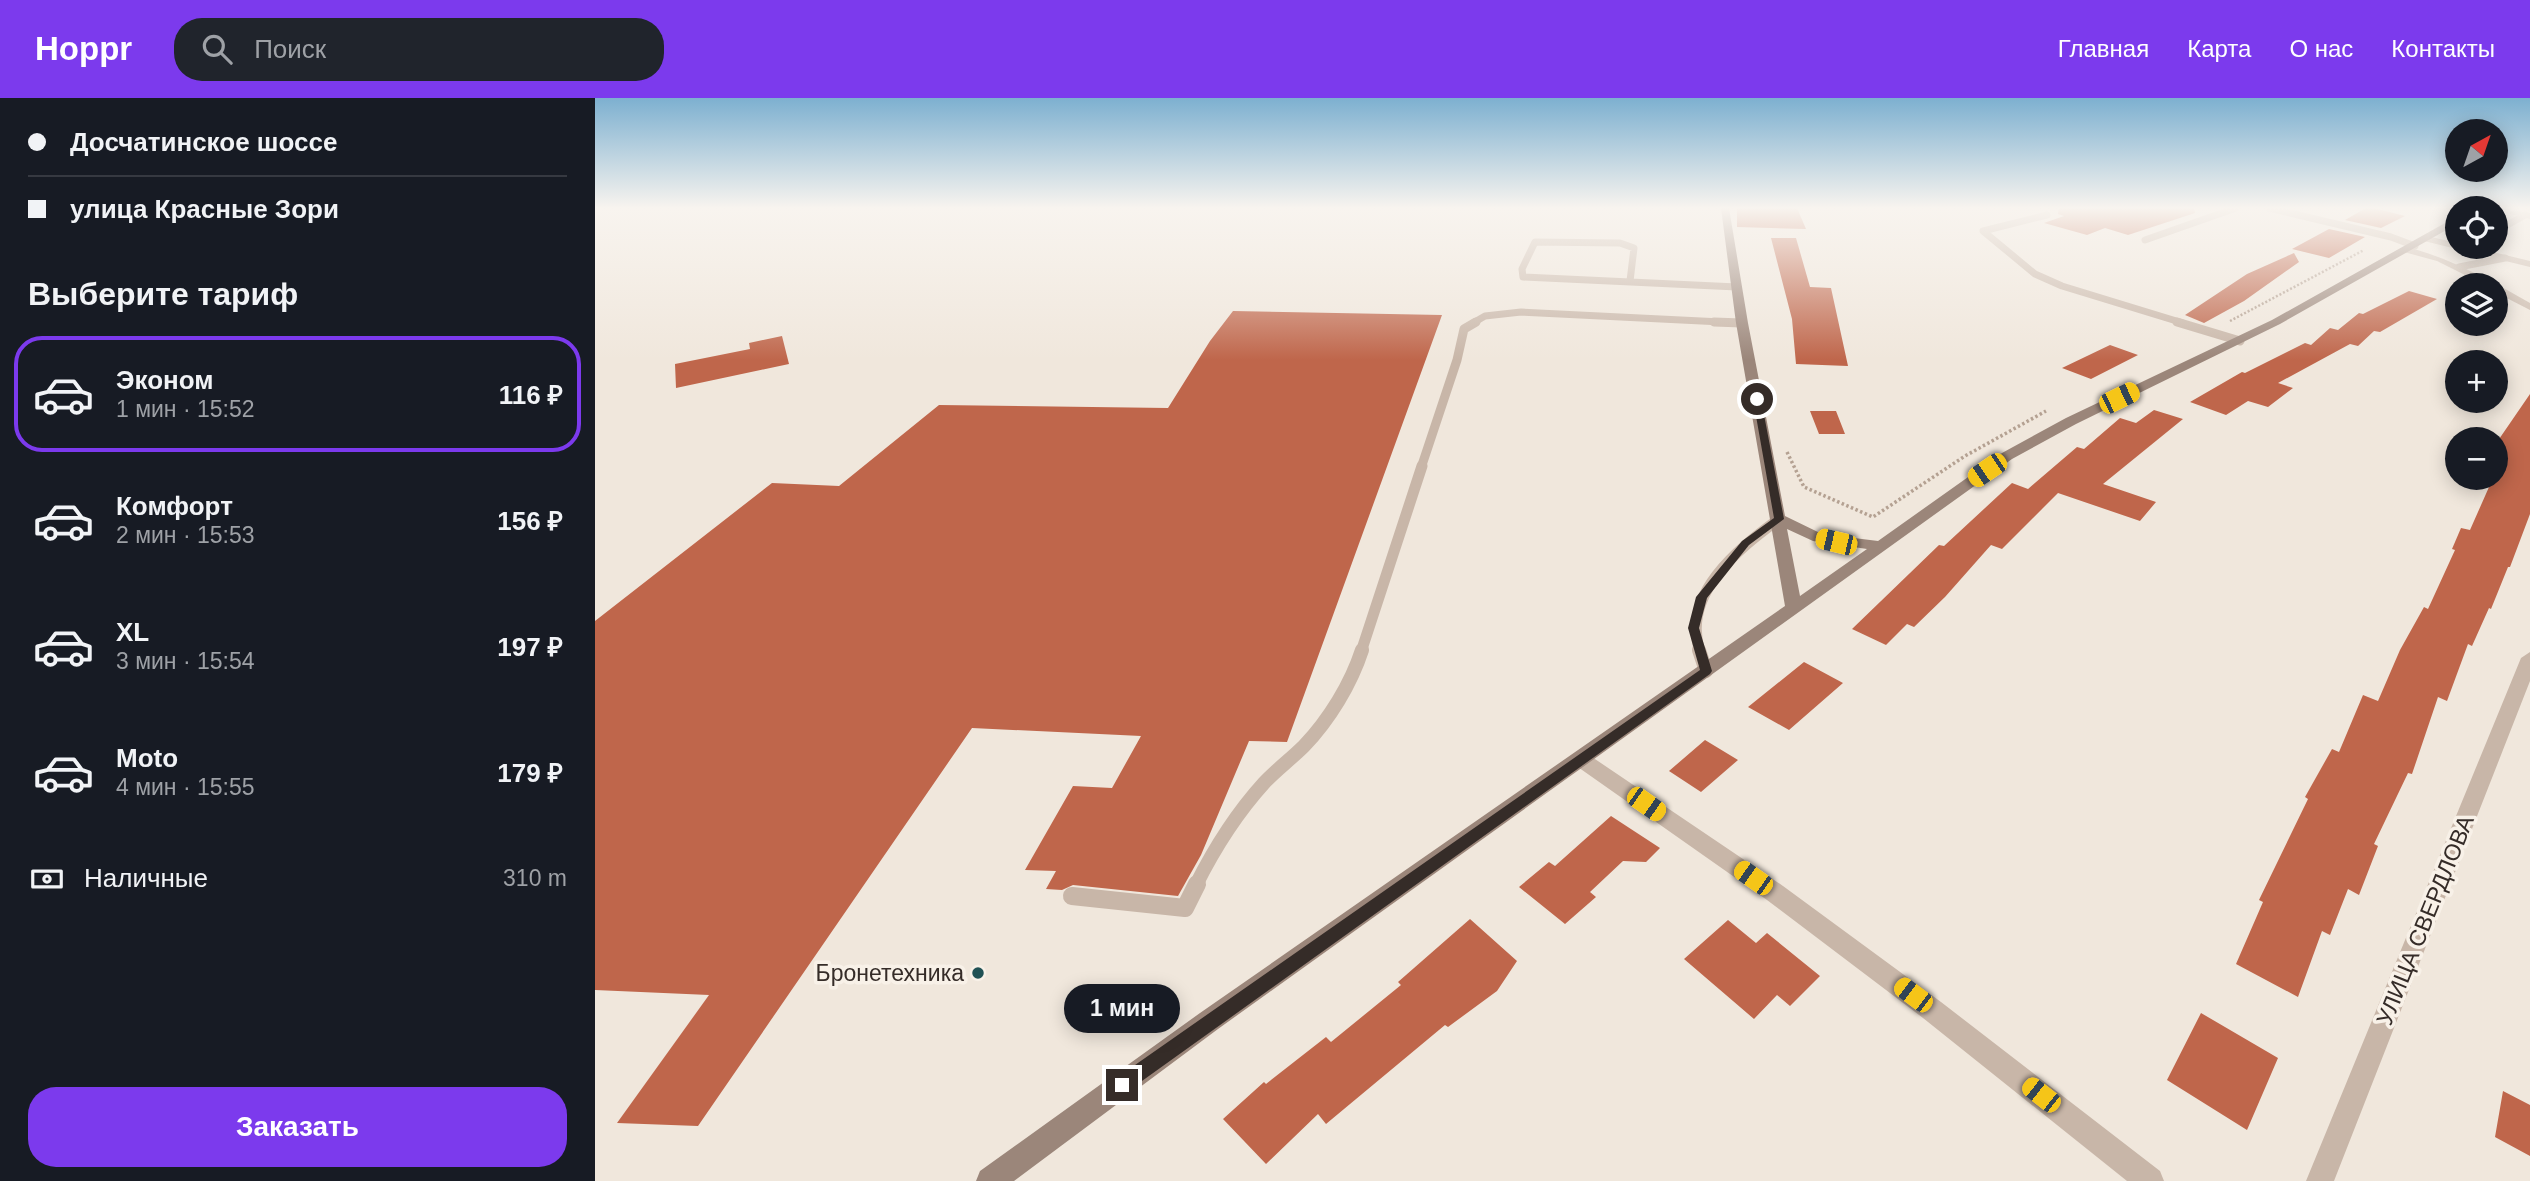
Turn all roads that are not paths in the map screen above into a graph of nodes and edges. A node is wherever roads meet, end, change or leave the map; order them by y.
1 (1527, 259) edge
2 (1633, 259) edge
3 (1733, 259) edge
4 (2016, 259) edge
5 (2392, 259) edge
6 (2438, 259) edge
7 (2502, 259) edge
8 (2508, 259) edge
9 (2530, 264) edge
10 (2459, 267) junction
11 (2470, 273) edge
12 (1630, 281) junction
13 (1737, 287) junction
14 (2508, 294) edge
15 (2530, 307) edge
16 (1742, 323) junction
17 (2239, 341) junction
18 (1779, 519) junction
19 (1880, 547) junction
20 (1794, 608) junction
21 (2530, 658) edge
22 (1706, 671) junction
23 (1582, 760) junction
24 (1072, 895) dead end
25 (990, 1181) edge
26 (2150, 1181) edge
27 (2320, 1181) edge

1 - 12 lane
2 - 12 lane
3 - 13 main road
4 - 17 lane
5 - 17 main road
6 - 10 street
7 - 10 lane
8 - 9 street
10 - 11 street
12 - 13 lane
13 - 16 main road
14 - 15 street
16 - 18 main road
16 - 24 lane
17 - 19 main road
18 - 19 main road
18 - 20 main road
18 - 22 lane
19 - 20 main road
20 - 22 main road
21 - 27 street, УЛИЦА СВЕРДЛОВА
22 - 23 main road
23 - 25 main road
23 - 26 street

